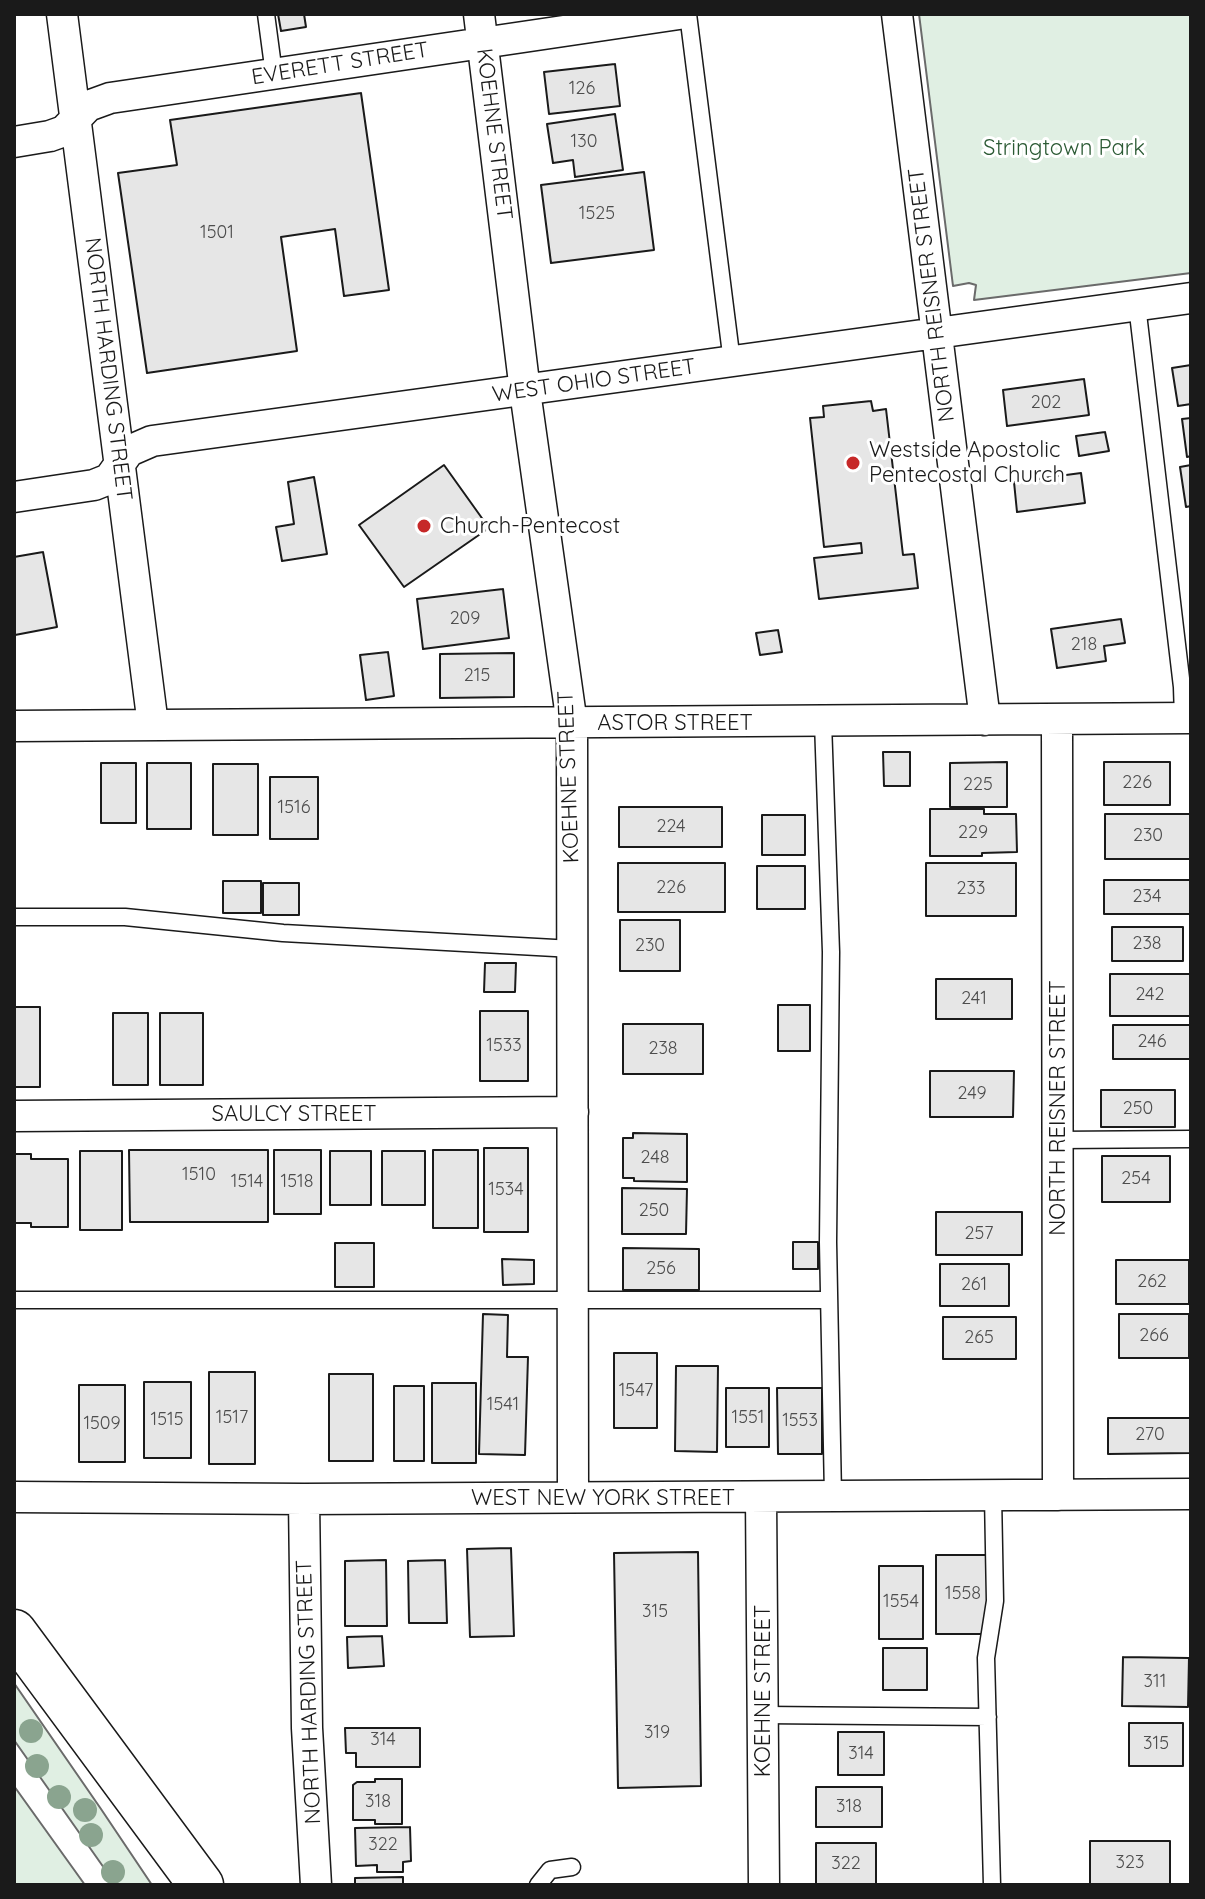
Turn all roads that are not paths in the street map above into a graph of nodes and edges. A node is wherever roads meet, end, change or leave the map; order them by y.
1 (62, 14) edge
2 (266, 14) edge
3 (679, 14) edge
4 (688, 14) edge
5 (897, 14) edge
6 (481, 28) edge
7 (274, 74) junction
8 (76, 119) junction
9 (14, 142) edge
10 (1191, 298) edge
11 (1137, 305) junction
12 (936, 333) junction
13 (732, 362) junction
14 (525, 391) junction
15 (121, 464) junction
16 (14, 497) edge
17 (1187, 718) edge
18 (985, 720) junction
19 (1057, 720) junction
20 (823, 722) junction
21 (572, 724) junction
22 (153, 725) junction
23 (14, 726) edge
24 (14, 917) edge
25 (573, 949) junction
26 (573, 1112) junction
27 (14, 1116) edge
28 (1191, 1139) edge
29 (1058, 1140) junction
30 (14, 1300) edge
31 (573, 1300) junction
32 (829, 1300) junction
33 (1191, 1494) edge
34 (993, 1495) junction
35 (1058, 1495) junction
36 (833, 1496) junction
37 (14, 1497) edge
38 (573, 1497) junction
39 (761, 1497) junction
40 (304, 1499) junction
41 (14, 1632) edge
42 (763, 1715) junction
43 (988, 1717) junction
44 (572, 1867) dead end
45 (201, 1885) edge
46 (316, 1885) edge
47 (538, 1885) edge
48 (764, 1885) edge
49 (992, 1885) edge

1 - 8 street, NORTH HARDING STREET
2 - 7 lane
3 - 6 street, EVERETT STREET
4 - 13 lane
5 - 12 street, NORTH REISNER STREET
6 - 7 street, EVERETT STREET
6 - 14 street, KOEHNE STREET
7 - 8 street, EVERETT STREET
8 - 9 street, EVERETT STREET
8 - 15 street, NORTH HARDING STREET
10 - 11 street, WEST OHIO STREET
11 - 12 street, WEST OHIO STREET
11 - 17 lane
12 - 13 street, WEST OHIO STREET
12 - 18 street, NORTH REISNER STREET
13 - 14 street, WEST OHIO STREET
14 - 15 street, WEST OHIO STREET
14 - 21 street, KOEHNE STREET
15 - 16 street, WEST OHIO STREET
15 - 22 street, NORTH HARDING STREET
17 - 19 street, ASTOR STREET
18 - 19 street, ASTOR STREET
18 - 20 street, ASTOR STREET
19 - 29 street, NORTH REISNER STREET
20 - 21 street, ASTOR STREET
20 - 32 lane
21 - 22 street, ASTOR STREET
21 - 25 street, KOEHNE STREET
22 - 23 street, ASTOR STREET
24 - 25 lane
25 - 26 street, KOEHNE STREET
26 - 27 street, SAULCY STREET
26 - 31 street, KOEHNE STREET
28 - 29 lane
29 - 35 street, NORTH REISNER STREET
30 - 31 lane
31 - 32 lane
31 - 38 street, KOEHNE STREET
32 - 36 lane
33 - 35 street, WEST NEW YORK STREET
34 - 35 street, WEST NEW YORK STREET
34 - 36 street, WEST NEW YORK STREET
34 - 43 lane
36 - 39 street, WEST NEW YORK STREET
37 - 40 street, WEST NEW YORK STREET
38 - 39 street, WEST NEW YORK STREET
38 - 40 street, WEST NEW YORK STREET
39 - 42 street, KOEHNE STREET
40 - 46 street, NORTH HARDING STREET
41 - 45 main road
42 - 43 lane
42 - 48 street, KOEHNE STREET
43 - 49 lane
44 - 47 lane

